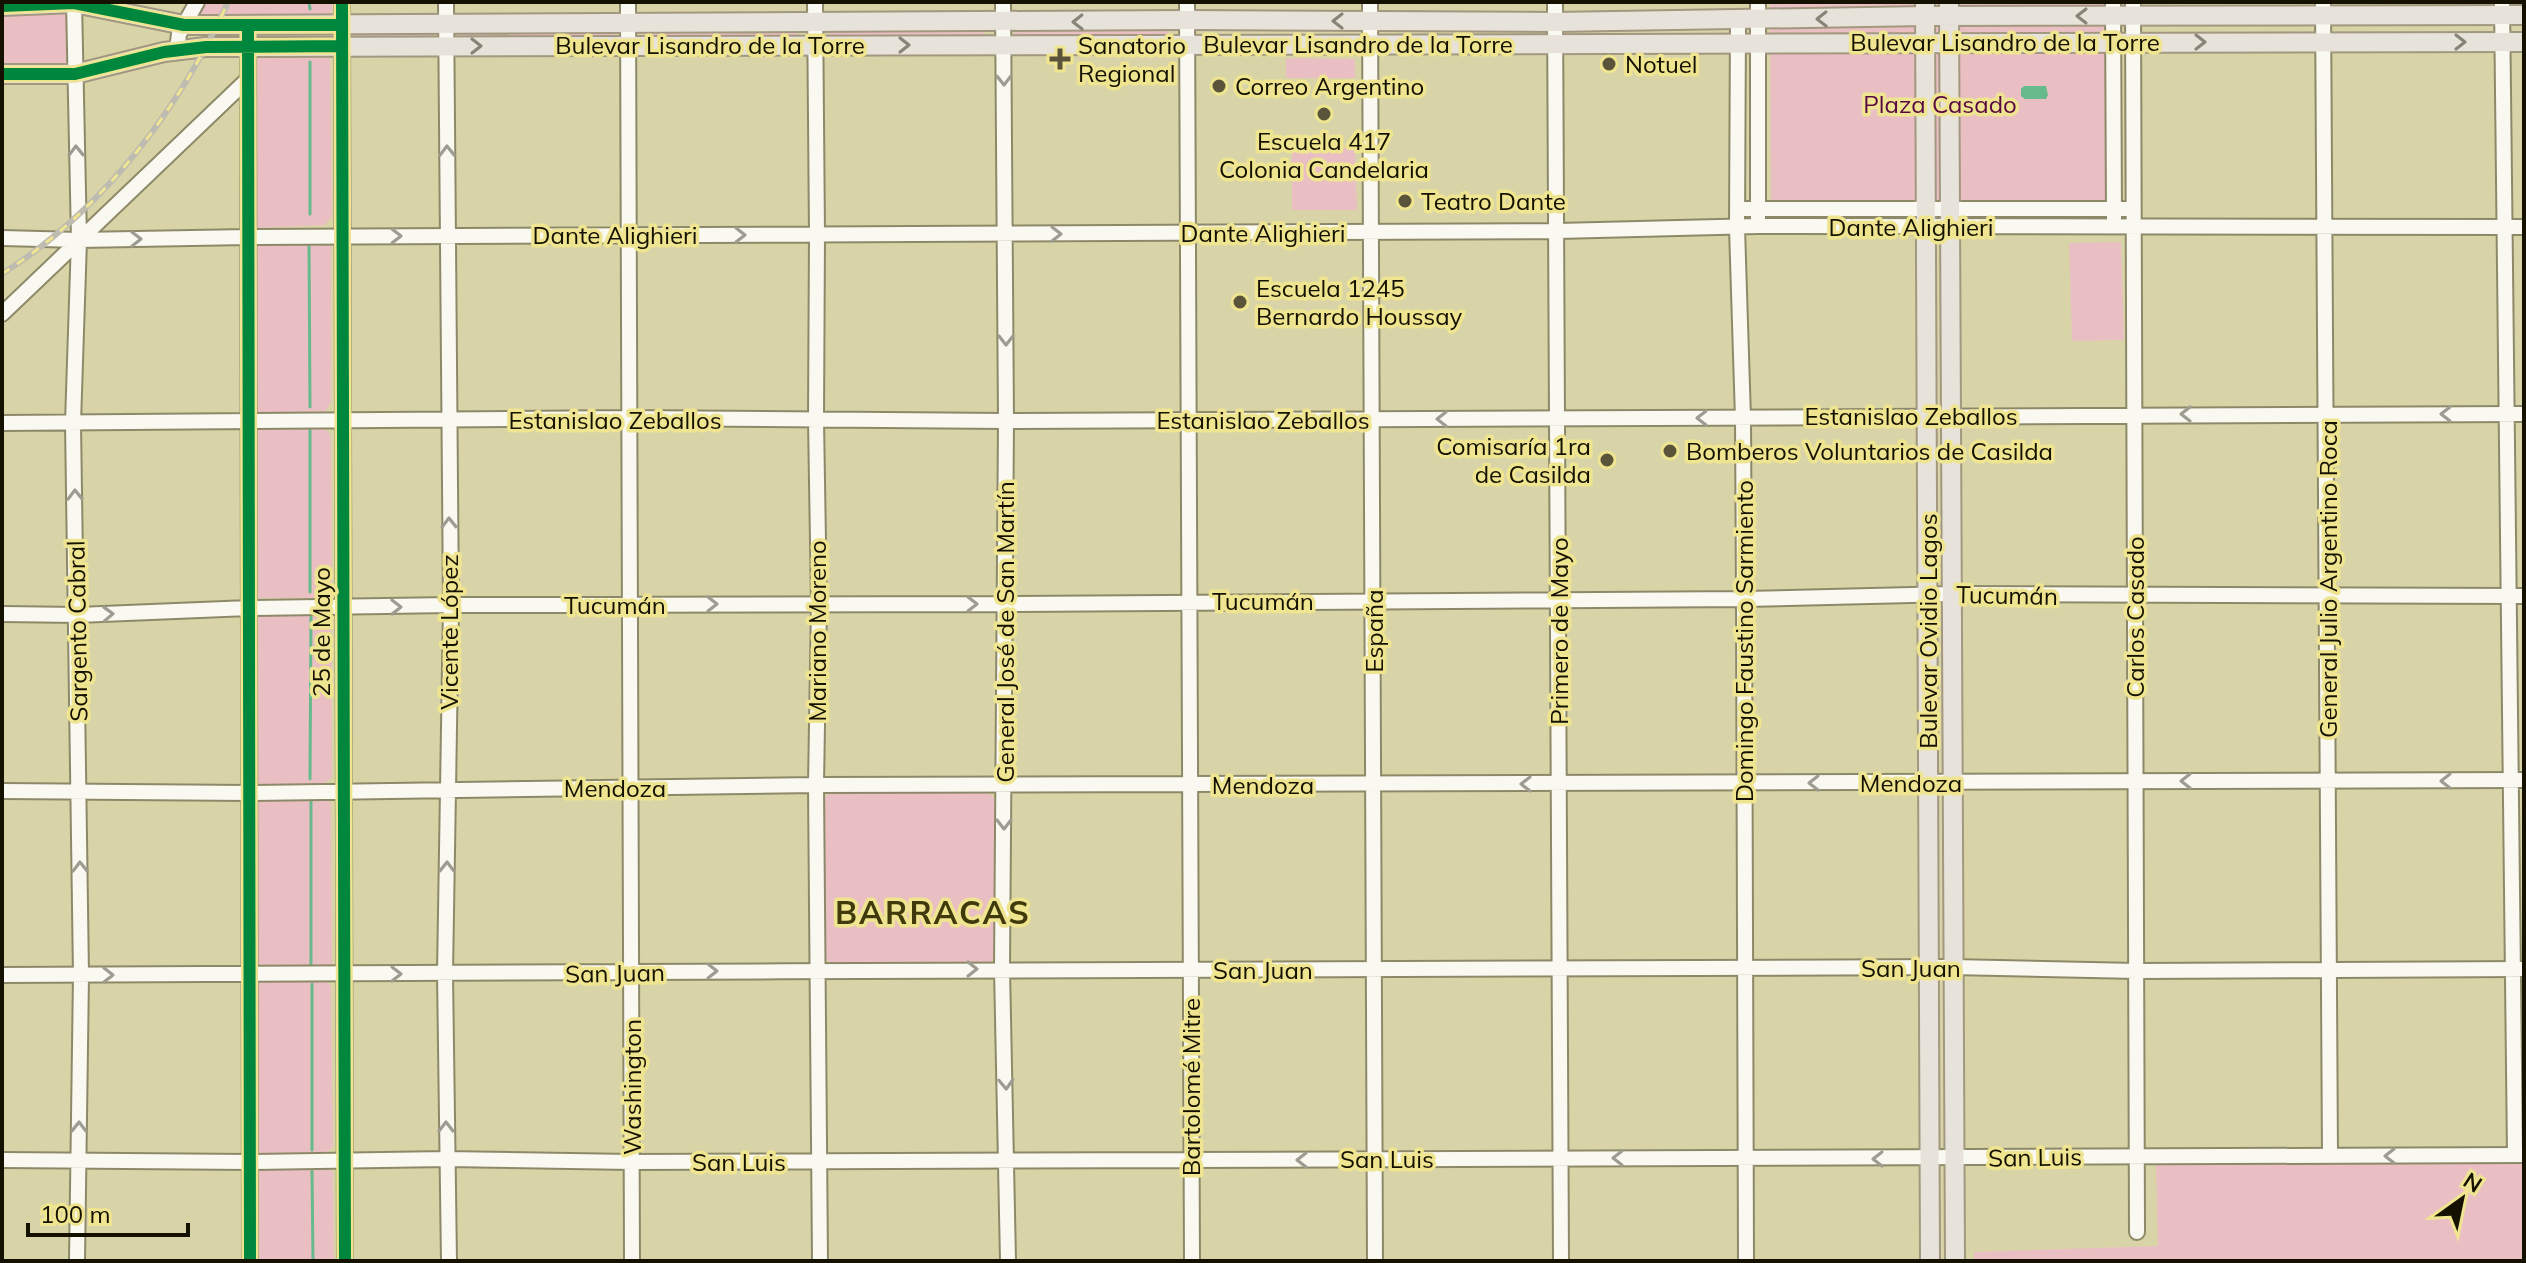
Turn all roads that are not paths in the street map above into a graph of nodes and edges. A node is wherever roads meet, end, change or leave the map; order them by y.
1 (197, 2) edge
2 (342, 2) edge
3 (446, 2) edge
4 (628, 2) edge
5 (815, 2) edge
6 (1003, 2) edge
7 (1555, 2) edge
8 (74, 3) edge
9 (2, 6) edge
10 (1926, 9) edge
11 (1949, 9) edge
12 (2113, 9) edge
13 (2132, 9) edge
14 (2323, 9) edge
15 (2502, 9) edge
16 (1187, 11) edge
17 (1370, 11) edge
18 (1758, 11) edge
19 (2524, 15) edge
20 (1738, 20) junction
21 (1003, 22) junction
22 (1555, 22) junction
23 (446, 23) junction
24 (815, 23) junction
25 (628, 24) junction
26 (184, 25) junction
27 (248, 25) junction
28 (342, 25) junction
29 (2112, 42) junction
30 (2132, 42) junction
31 (2323, 42) junction
32 (2503, 42) junction
33 (2524, 42) edge
34 (1556, 43) junction
35 (1738, 43) junction
36 (1758, 43) junction
37 (1926, 43) junction
38 (1949, 43) junction
39 (1187, 44) junction
40 (1371, 44) junction
41 (815, 45) junction
42 (1003, 45) junction
43 (248, 46) junction
44 (342, 46) junction
45 (446, 46) junction
46 (628, 46) junction
47 (177, 49) junction
48 (2, 74) edge
49 (75, 74) junction
50 (248, 79) junction
51 (1926, 208) junction
52 (2113, 208) junction
53 (1737, 209) junction
54 (1758, 209) junction
55 (1950, 209) junction
56 (2132, 209) junction
57 (1758, 226) junction
58 (1927, 227) junction
59 (2506, 227) junction
60 (2524, 227) edge
61 (1737, 228) junction
62 (1950, 228) junction
63 (2114, 228) junction
64 (2132, 228) junction
65 (2326, 228) junction
66 (1558, 231) junction
67 (1373, 232) junction
68 (1189, 233) junction
69 (1006, 234) junction
70 (630, 235) junction
71 (817, 235) junction
72 (448, 236) junction
73 (248, 237) junction
74 (342, 237) junction
75 (2, 238) edge
76 (79, 240) junction
77 (2, 314) edge
78 (2135, 414) junction
79 (2507, 414) junction
80 (2524, 414) edge
81 (2327, 415) junction
82 (1927, 416) junction
83 (1951, 416) junction
84 (628, 418) junction
85 (1743, 418) junction
86 (1373, 419) junction
87 (1559, 419) junction
88 (343, 420) junction
89 (816, 420) junction
90 (1189, 420) junction
91 (249, 421) junction
92 (448, 421) junction
93 (1006, 421) junction
94 (2, 423) edge
95 (73, 423) junction
96 (1953, 594) junction
97 (1928, 595) junction
98 (2135, 596) junction
99 (2329, 596) junction
100 (2517, 596) edge
101 (1744, 599) junction
102 (1374, 600) junction
103 (1560, 600) junction
104 (1191, 601) junction
105 (819, 604) junction
106 (1004, 604) junction
107 (451, 605) junction
108 (632, 605) junction
109 (249, 608) junction
110 (343, 608) junction
111 (2, 614) edge
112 (78, 615) junction
113 (2517, 780) edge
114 (2134, 781) junction
115 (2329, 781) junction
116 (1744, 783) junction
117 (1928, 783) junction
118 (1952, 783) junction
119 (1004, 784) junction
120 (1559, 784) junction
121 (816, 785) junction
122 (1374, 785) junction
123 (1190, 786) junction
124 (631, 788) junction
125 (448, 789) junction
126 (79, 790) junction
127 (2, 791) edge
128 (344, 791) junction
129 (249, 793) junction
130 (1929, 967) junction
131 (1952, 967) junction
132 (1745, 968) junction
133 (819, 969) junction
134 (1002, 969) junction
135 (1560, 969) junction
136 (2518, 969) edge
137 (1191, 970) junction
138 (1375, 970) junction
139 (2137, 971) junction
140 (2330, 971) junction
141 (631, 973) junction
142 (250, 974) junction
143 (344, 974) junction
144 (445, 974) junction
145 (2, 975) edge
146 (81, 975) junction
147 (2519, 1155) edge
148 (2136, 1156) junction
149 (2330, 1156) junction
150 (1746, 1158) junction
151 (446, 1159) junction
152 (1375, 1159) junction
153 (1561, 1159) junction
154 (1930, 1159) junction
155 (1954, 1159) junction
156 (2, 1160) edge
157 (78, 1160) junction
158 (345, 1160) junction
159 (1191, 1160) junction
160 (1008, 1161) junction
161 (250, 1162) junction
162 (632, 1162) junction
163 (819, 1162) junction
164 (2137, 1232) dead end
165 (77, 1261) edge
166 (250, 1261) edge
167 (345, 1261) edge
168 (449, 1261) edge
169 (632, 1261) edge
170 (820, 1261) edge
171 (1008, 1261) edge
172 (1192, 1261) edge
173 (1375, 1261) edge
174 (1561, 1261) edge
175 (1746, 1261) edge
176 (1930, 1261) edge
177 (1955, 1261) edge

1 - 26 street
2 - 28 street, 25 de Mayo
3 - 23 street, Vicente López
4 - 25 street, Washington
5 - 24 street, Mariano Moreno
6 - 21 street, General José de San Martín
7 - 22 street, Primero de Mayo
8 - 9 main road, Bulevar Lisandro de la Torre
8 - 26 main road, Bulevar Lisandro de la Torre
8 - 49 street, Sargento Cabral
10 - 11 main road, Bulevar Lisandro de la Torre
10 -> 18 main road, Bulevar Lisandro de la Torre
10 - 37 main road, Bulevar Ovidio Lagos
12 -> 11 main road, Bulevar Lisandro de la Torre
11 - 38 main road, Bulevar Ovidio Lagos
12 - 13 main road, Bulevar Lisandro de la Torre
12 - 29 street
13 - 14 main road, Bulevar Lisandro de la Torre
13 - 30 street, Carlos Casado
14 - 15 main road, Bulevar Lisandro de la Torre
14 - 31 street, General Julio Argentino Roca
15 - 19 main road, Bulevar Lisandro de la Torre
15 - 32 street
17 -> 16 main road, Bulevar Lisandro de la Torre
16 -> 21 main road, Bulevar Lisandro de la Torre
16 - 39 street, Bartolomé Mitre
17 - 22 main road, Bulevar Lisandro de la Torre
17 - 40 street, España
18 - 20 main road, Bulevar Lisandro de la Torre
18 - 36 street
20 - 22 main road, Bulevar Lisandro de la Torre
20 - 35 street, Domingo Faustino Sarmiento
21 - 24 main road, Bulevar Lisandro de la Torre
21 - 42 street, General José de San Martín
22 - 34 street, Primero de Mayo
23 - 25 main road, Bulevar Lisandro de la Torre
23 - 28 main road, Bulevar Lisandro de la Torre
23 - 45 street, Vicente López
24 - 25 main road, Bulevar Lisandro de la Torre
24 - 41 street, Mariano Moreno
25 - 46 street, Washington
26 - 27 main road, Bulevar Lisandro de la Torre
26 - 47 street
27 - 28 main road, Bulevar Lisandro de la Torre
27 - 43 street
28 - 44 street, 25 de Mayo
29 - 30 main road, Bulevar Lisandro de la Torre
29 - 38 main road, Bulevar Lisandro de la Torre
29 - 52 street
30 -> 31 main road, Bulevar Lisandro de la Torre
30 - 56 street, Carlos Casado
31 -> 32 main road, Bulevar Lisandro de la Torre
31 - 65 street, General Julio Argentino Roca
32 - 33 main road, Bulevar Lisandro de la Torre
32 - 59 street
34 - 35 main road, Bulevar Lisandro de la Torre
34 - 40 main road, Bulevar Lisandro de la Torre
34 - 66 street, Primero de Mayo
35 - 36 main road, Bulevar Lisandro de la Torre
35 - 53 street, Domingo Faustino Sarmiento
36 - 37 main road, Bulevar Lisandro de la Torre
36 - 54 street
37 - 38 main road, Bulevar Lisandro de la Torre
37 - 51 main road, Bulevar Ovidio Lagos
38 - 55 main road, Bulevar Ovidio Lagos
39 - 40 main road, Bulevar Lisandro de la Torre
39 - 42 main road, Bulevar Lisandro de la Torre
39 - 68 street, Bartolomé Mitre
40 - 67 street, España
41 -> 42 main road, Bulevar Lisandro de la Torre
41 - 46 main road, Bulevar Lisandro de la Torre
41 - 71 street, Mariano Moreno
42 -> 69 street, General José de San Martín
43 - 44 main road, Bulevar Lisandro de la Torre
43 - 47 main road, Bulevar Lisandro de la Torre
43 - 50 street
44 - 45 main road, Bulevar Lisandro de la Torre
44 - 74 street, 25 de Mayo
45 -> 46 main road, Bulevar Lisandro de la Torre
72 -> 45 street, Vicente López
46 - 70 street, Washington
47 - 49 main road, Bulevar Lisandro de la Torre
48 - 49 main road, Bulevar Lisandro de la Torre
76 -> 49 street, Sargento Cabral
50 - 73 street
50 - 76 street
51 - 54 street, Dante Alighieri
51 - 55 street, Dante Alighieri
51 - 58 main road, Bulevar Ovidio Lagos
52 - 55 street, Dante Alighieri
52 - 56 street, Dante Alighieri
52 - 63 street
53 - 54 street, Dante Alighieri
53 - 61 street, Domingo Faustino Sarmiento
54 - 57 street
55 - 62 main road, Bulevar Ovidio Lagos
56 - 64 street, Carlos Casado
57 - 58 street, Dante Alighieri
57 - 61 street, Dante Alighieri
58 - 62 street, Dante Alighieri
58 - 82 main road, Bulevar Ovidio Lagos
59 - 60 street, Dante Alighieri
59 - 65 street, Dante Alighieri
59 - 79 street
61 - 66 street, Dante Alighieri
61 - 85 street, Domingo Faustino Sarmiento
62 - 63 street, Dante Alighieri
62 - 83 main road, Bulevar Ovidio Lagos
63 - 64 street, Dante Alighieri
64 - 65 street, Dante Alighieri
64 - 78 street, Carlos Casado
65 - 81 street, General Julio Argentino Roca
66 - 67 street, Dante Alighieri
66 - 87 street, Primero de Mayo
67 - 68 street, Dante Alighieri
67 - 86 street, España
69 -> 68 street, Dante Alighieri
68 - 90 street, Bartolomé Mitre
69 - 71 street, Dante Alighieri
69 -> 93 street, General José de San Martín
70 -> 71 street, Dante Alighieri
70 - 72 street, Dante Alighieri
70 - 84 street, Washington
71 - 89 street, Mariano Moreno
74 -> 72 street, Dante Alighieri
72 - 92 street, Vicente López
73 - 74 street, Dante Alighieri
76 -> 73 street, Dante Alighieri
73 - 91 street
74 - 88 street, 25 de Mayo
75 - 76 street, Dante Alighieri
76 - 77 street
76 - 95 street, Sargento Cabral
81 -> 78 street, Estanislao Zeballos
78 - 83 street, Estanislao Zeballos
78 - 98 street, Carlos Casado
79 - 80 street, Estanislao Zeballos
79 -> 81 street, Estanislao Zeballos
79 - 100 street
81 - 99 street, General Julio Argentino Roca
82 - 83 street, Estanislao Zeballos
82 - 85 street, Estanislao Zeballos
82 - 97 main road, Bulevar Ovidio Lagos
83 - 96 main road, Bulevar Ovidio Lagos
84 - 89 street, Estanislao Zeballos
84 - 92 street, Estanislao Zeballos
84 - 108 street, Washington
85 -> 87 street, Estanislao Zeballos
85 - 101 street, Domingo Faustino Sarmiento
87 -> 86 street, Estanislao Zeballos
86 - 90 street, Estanislao Zeballos
86 - 102 street, España
87 - 103 street, Primero de Mayo
88 - 91 street, Estanislao Zeballos
88 - 92 street, Estanislao Zeballos
88 - 110 street, 25 de Mayo
89 - 93 street, Estanislao Zeballos
89 - 105 street, Mariano Moreno
90 - 93 street, Estanislao Zeballos
90 - 104 street, Bartolomé Mitre
91 - 95 street, Estanislao Zeballos
91 - 109 street
107 -> 92 street, Vicente López
93 - 106 street, General José de San Martín
94 - 95 street, Estanislao Zeballos
112 -> 95 street, Sargento Cabral
96 - 97 street, Tucumán
96 - 98 street, Tucumán
96 - 118 main road, Bulevar Ovidio Lagos
97 - 101 street, Tucumán
97 - 117 main road, Bulevar Ovidio Lagos
98 - 99 street, Tucumán
98 - 114 street, Carlos Casado
99 - 100 street, Tucumán
99 - 115 street, General Julio Argentino Roca
100 - 113 street
101 - 103 street, Tucumán
101 - 116 street, Domingo Faustino Sarmiento
102 - 103 street, Tucumán
102 - 104 street, Tucumán
102 - 122 street, España
103 - 120 street, Primero de Mayo
104 - 106 street, Tucumán
104 - 123 street, Bartolomé Mitre
105 -> 106 street, Tucumán
108 -> 105 street, Tucumán
105 - 121 street, Mariano Moreno
106 - 119 street, General José de San Martín
107 - 108 street, Tucumán
110 -> 107 street, Tucumán
107 - 125 street, Vicente López
108 - 124 street, Washington
109 - 110 street, Tucumán
112 -> 109 street, Tucumán
109 - 129 street
110 - 128 street, 25 de Mayo
111 - 112 street, Tucumán
112 - 126 street, Sargento Cabral
113 -> 115 street, Mendoza
113 - 136 street
115 -> 114 street, Mendoza
114 - 118 street, Mendoza
114 - 139 street, Carlos Casado
115 - 140 street, General Julio Argentino Roca
117 -> 116 street, Mendoza
116 - 120 street, Mendoza
116 - 132 street, Domingo Faustino Sarmiento
117 - 118 street, Mendoza
117 - 130 main road, Bulevar Ovidio Lagos
118 - 131 main road, Bulevar Ovidio Lagos
119 - 121 street, Mendoza
119 - 123 street, Mendoza
119 -> 134 street, General José de San Martín
120 -> 122 street, Mendoza
120 - 135 street, Primero de Mayo
121 - 124 street, Mendoza
121 - 133 street, Mariano Moreno
122 - 123 street, Mendoza
122 - 138 street, España
123 - 137 street, Bartolomé Mitre
124 - 125 street, Mendoza
124 - 141 street, Washington
125 - 128 street, Mendoza
144 -> 125 street, Vicente López
126 - 127 street, Mendoza
126 - 129 street, Mendoza
146 -> 126 street, Sargento Cabral
128 - 129 street, Mendoza
128 - 143 street, 25 de Mayo
129 - 142 street
130 - 131 street, San Juan
130 - 132 street, San Juan
130 - 154 main road, Bulevar Ovidio Lagos
131 - 139 street, San Juan
131 - 155 main road, Bulevar Ovidio Lagos
132 - 135 street, San Juan
132 - 150 street, Domingo Faustino Sarmiento
133 -> 134 street, San Juan
141 -> 133 street, San Juan
133 - 163 street, Mariano Moreno
134 - 137 street, San Juan
134 -> 160 street, General José de San Martín
135 - 138 street, San Juan
135 - 153 street, Primero de Mayo
136 - 140 street, San Juan
136 - 147 street
137 - 138 street, San Juan
137 - 159 street, Bartolomé Mitre
138 - 152 street, España
139 - 140 street, San Juan
139 - 148 street, Carlos Casado
140 - 149 street, General Julio Argentino Roca
141 - 144 street, San Juan
141 - 162 street, Washington
142 - 143 street, San Juan
146 -> 142 street, San Juan
142 - 161 street
143 -> 144 street, San Juan
143 - 158 street, 25 de Mayo
151 -> 144 street, Vicente López
145 - 146 street, San Juan
157 -> 146 street, Sargento Cabral
147 -> 149 street, San Luis
148 - 149 street, San Luis
148 - 155 street, San Luis
148 - 164 street, Carlos Casado
150 -> 153 street, San Luis
154 -> 150 street, San Luis
150 - 175 street, Domingo Faustino Sarmiento
151 - 158 street, San Luis
151 - 162 street, San Luis
151 - 168 street, Vicente López
152 - 153 street, San Luis
152 -> 159 street, San Luis
152 - 173 street, España
153 - 174 street, Primero de Mayo
154 - 155 street, San Luis
154 - 176 main road, Bulevar Ovidio Lagos
155 - 177 main road, Bulevar Ovidio Lagos
156 - 157 street, San Luis
157 - 161 street, San Luis
157 - 165 street, Sargento Cabral
158 - 161 street, San Luis
158 - 167 street, 25 de Mayo
159 - 160 street, San Luis
159 - 172 street, Bartolomé Mitre
160 - 163 street, San Luis
160 - 171 street, General José de San Martín
161 - 166 street
162 - 163 street, San Luis
162 - 169 street, Washington
163 - 170 street, Mariano Moreno

